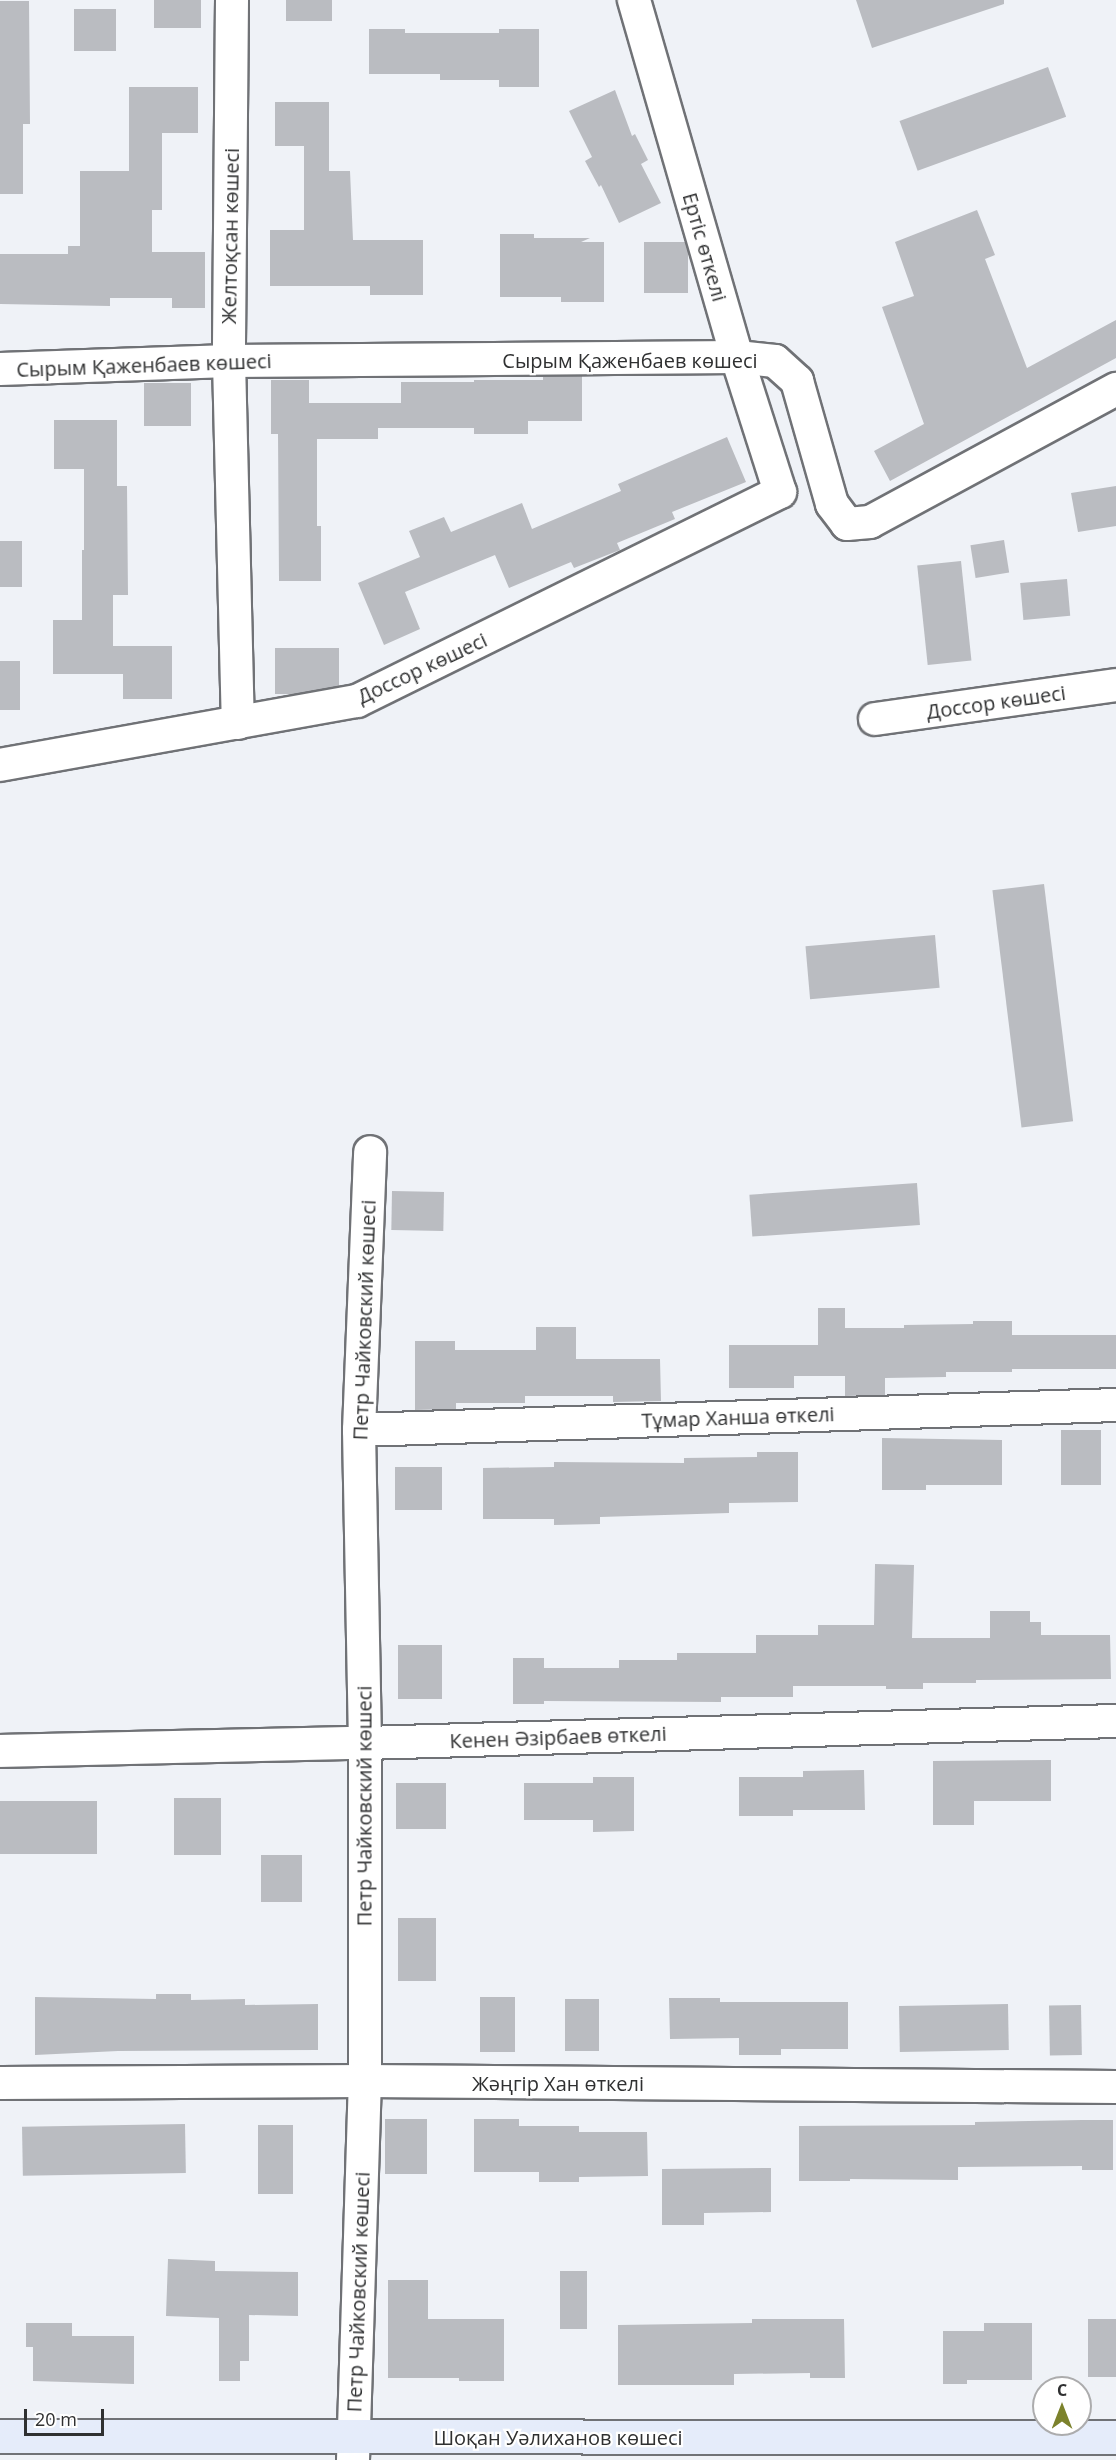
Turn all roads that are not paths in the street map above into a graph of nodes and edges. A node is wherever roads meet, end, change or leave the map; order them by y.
1 (232, 0) edge
2 (634, 0) edge
3 (737, 357) junction
4 (229, 361) junction
5 (0, 369) edge
6 (1116, 389) edge
7 (780, 492) joint
8 (1116, 685) edge
9 (875, 718) dead end
10 (238, 723) junction
11 (0, 765) edge
12 (370, 1152) dead end
13 (1116, 1405) edge
14 (359, 1430) junction
15 (1116, 1721) edge
16 (365, 1743) junction
17 (0, 1751) edge
18 (365, 2081) junction
19 (0, 2083) edge
20 (1116, 2087) edge
21 (0, 2436) edge
22 (1116, 2437) edge
23 (353, 2448) edge

1 - 4 street, Желтоқсан көшесі
2 - 3 street, Ертіс өткелі
3 - 4 street, Сырым Қаженбаев көшесі
3 - 6 street, Сырым Қаженбаев көшесі
3 - 7 street, Ертіс өткелі
4 - 5 street, Сырым Қаженбаев көшесі
4 - 10 street, Желтоқсан көшесі
7 - 10 street, Доссор көшесі
8 - 9 street, Доссор көшесі
10 - 11 street, Доссор көшесі
12 - 14 street, Петр Чайковский көшесі
13 - 14 street, Тұмар Ханша өткелі
14 - 16 street, Петр Чайковский көшесі
15 - 16 street, Кенен Әзірбаев өткелі
16 - 17 street, Кенен Әзірбаев өткелі
16 - 18 street, Петр Чайковский көшесі
18 - 19 street, Жәңгір Хан өткелі
18 - 20 street, Жәңгір Хан өткелі
18 - 23 street, Петр Чайковский көшесі
21 - 23 main road, Шоқан Уәлиханов көшесі
22 - 23 main road, Шоқан Уәлиханов көшесі

